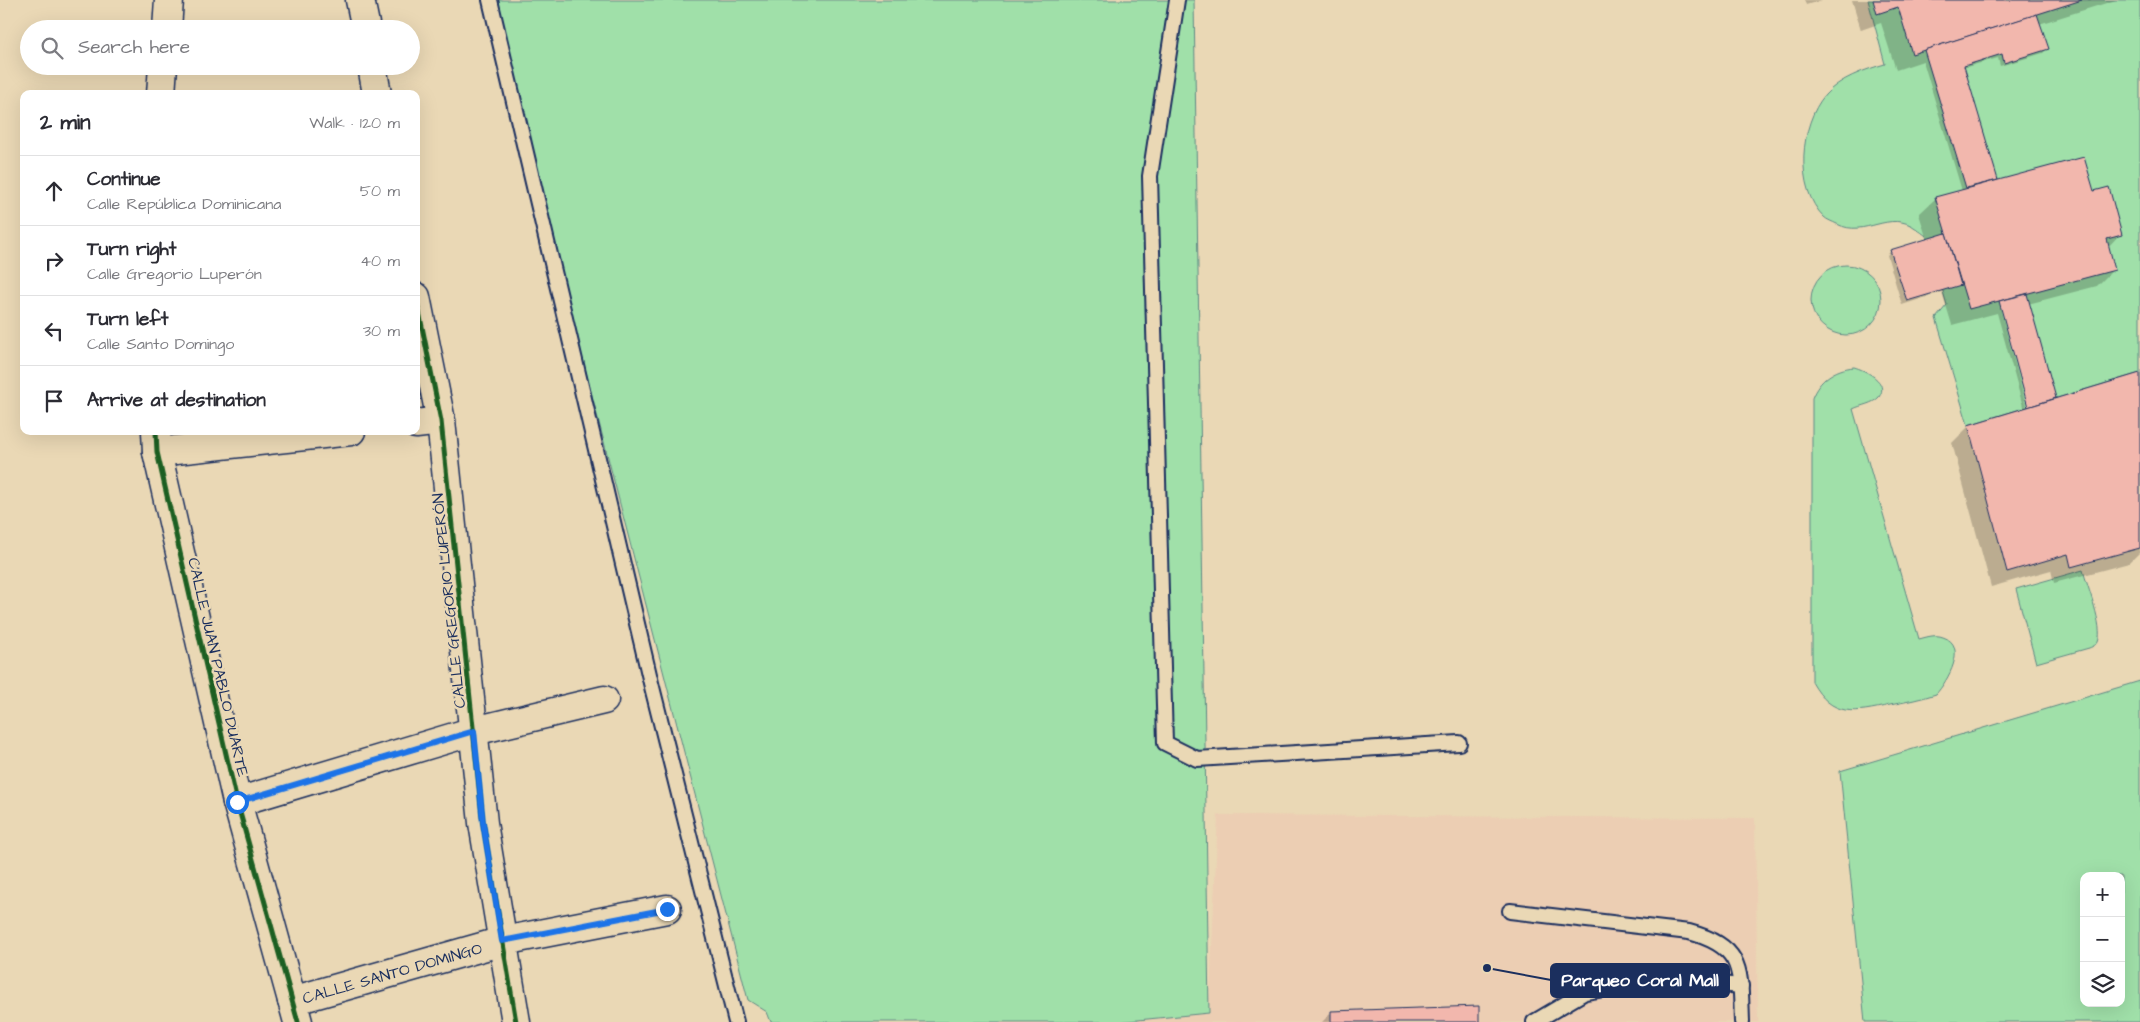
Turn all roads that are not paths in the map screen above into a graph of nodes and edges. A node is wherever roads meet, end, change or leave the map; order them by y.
1 (169, 0) edge
2 (360, 0) edge
3 (490, 0) edge
4 (1176, 0) edge
5 (168, 20) edge
6 (364, 20) edge
7 (163, 75) edge
8 (374, 75) edge
9 (161, 90) edge
10 (376, 90) edge
11 (420, 335) edge
12 (429, 423) edge
13 (280, 435) edge
14 (157, 442) edge
15 (604, 700) dead end
16 (474, 731) junction
17 (1459, 743) dead end
18 (237, 802) junction
19 (667, 909) dead end
20 (1510, 911) dead end
21 (502, 941) junction
22 (1741, 986) junction
23 (295, 1012) edge
24 (516, 1022) edge
25 (736, 1022) edge
26 (1534, 1022) edge
27 (1742, 1022) edge

1 - 5 street
2 - 6 street
3 - 25 lane
4 - 17 lane
7 - 9 street
8 - 10 street
11 - 12 street, CALLE GREGORIO LUPERÓN
12 - 16 street, CALLE GREGORIO LUPERÓN
13 - 14 street
14 - 18 street, CALLE JUAN PABLO DUARTE
15 - 16 street
16 - 18 street
16 - 21 street, CALLE GREGORIO LUPERÓN
18 - 23 street, CALLE JUAN PABLO DUARTE
19 - 21 street, CALLE SANTO DOMINGO
20 - 22 lane
21 - 23 street, CALLE SANTO DOMINGO
21 - 24 street, CALLE GREGORIO LUPERÓN
22 - 26 lane
22 - 27 lane

